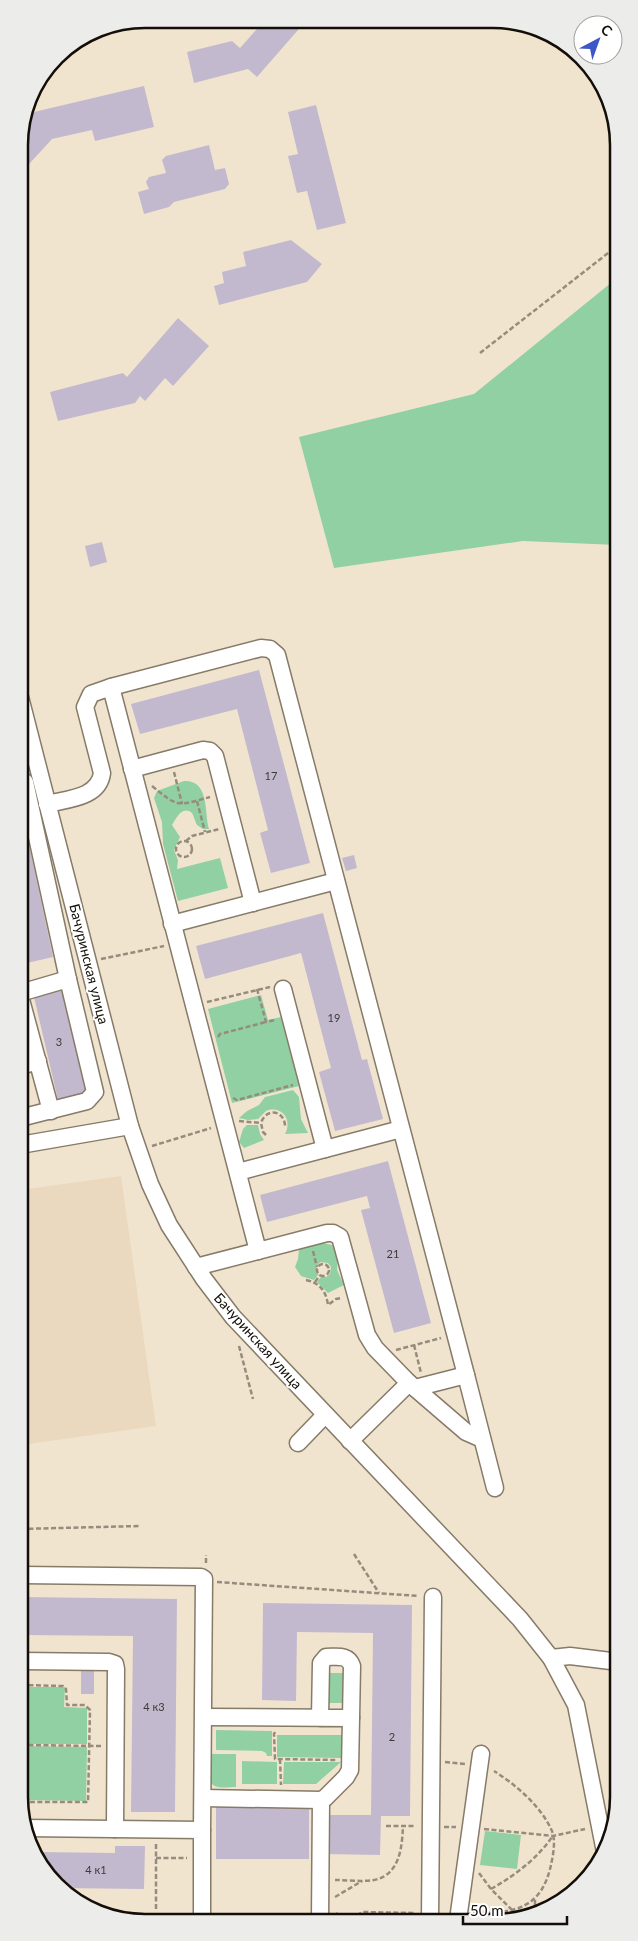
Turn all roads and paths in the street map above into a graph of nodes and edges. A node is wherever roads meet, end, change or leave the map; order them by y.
1 (610, 252) edge
2 (480, 353) dead end
3 (110, 687) junction
4 (170, 758) junction
5 (132, 769) junction
6 (28, 781) edge
7 (151, 785) dead end
8 (224, 793) junction
9 (197, 800) junction
10 (47, 804) junction
11 (182, 804) junction
12 (233, 825) junction
13 (205, 832) junction
14 (186, 841) junction
15 (336, 881) junction
16 (253, 903) junction
17 (172, 924) junction
18 (178, 943) junction
19 (97, 960) dead end
20 (68, 979) junction
21 (257, 989) junction
22 (283, 989) joint
23 (28, 992) edge
24 (194, 1006) junction
25 (280, 1020) dead end
26 (266, 1022) junction
27 (28, 1024) edge
28 (218, 1038) dead end
29 (38, 1061) junction
30 (28, 1064) edge
31 (296, 1081) dead end
32 (233, 1097) dead end
33 (51, 1111) junction
34 (28, 1116) edge
35 (224, 1120) junction
36 (261, 1123) junction
37 (130, 1126) junction
38 (285, 1128) dead end
39 (401, 1129) junction
40 (266, 1134) dead end
41 (28, 1144) edge
42 (148, 1148) dead end
43 (325, 1149) junction
44 (238, 1172) junction
45 (258, 1251) junction
46 (196, 1267) junction
47 (320, 1275) junction
48 (306, 1280) dead end
49 (315, 1282) junction
50 (356, 1296) junction
51 (455, 1334) junction
52 (237, 1340) dead end
53 (414, 1345) junction
54 (381, 1354) junction
55 (466, 1375) junction
56 (416, 1385) junction
57 (253, 1399) dead end
58 (325, 1415) junction
59 (482, 1439) junction
60 (350, 1441) junction
61 (298, 1443) dead end
62 (495, 1488) dead end
63 (140, 1526) dead end
64 (28, 1529) edge
65 (354, 1554) dead end
66 (28, 1575) edge
67 (205, 1581) junction
68 (379, 1593) junction
69 (433, 1597) joint
70 (551, 1658) junction
71 (28, 1661) edge
72 (610, 1661) edge
73 (28, 1685) edge
74 (204, 1716) junction
75 (320, 1718) junction
76 (351, 1718) junction
77 (276, 1732) dead end
78 (28, 1744) edge
79 (90, 1745) junction
80 (115, 1746) junction
81 (481, 1754) dead end
82 (280, 1759) junction
83 (343, 1760) dead end
84 (283, 1786) dead end
85 (203, 1798) junction
86 (321, 1800) junction
87 (28, 1802) edge
88 (386, 1826) dead end
89 (403, 1826) junction
90 (430, 1827) junction
91 (471, 1827) junction
92 (32, 1828) edge
93 (592, 1828) dead end
94 (114, 1829) junction
95 (156, 1830) junction
96 (202, 1830) junction
97 (553, 1836) junction
98 (603, 1840) edge
99 (468, 1849) junction
100 (156, 1858) junction
101 (202, 1858) junction
102 (320, 1880) junction
103 (364, 1880) junction
104 (491, 1889) junction
105 (535, 1899) dead end
106 (535, 1906) edge
107 (156, 1910) dead end
108 (513, 1910) dead end
109 (320, 1913) edge
110 (202, 1914) edge
111 (430, 1914) edge
112 (459, 1914) edge

1 - 2 path
3 - 5 street
3 - 10 street
3 - 15 street
4 - 5 street
4 - 8 street
4 - 11 path
5 - 17 street
6 - 10 street, Бачуринская улица
6 - 20 street
7 - 11 path
8 - 9 path
8 - 12 street
9 - 11 path
9 - 13 path
10 - 37 street, Бачуринская улица
12 - 13 path
12 - 16 street
13 - 14 path
14 - 14 path
15 - 16 street
15 - 39 street
16 - 17 street
17 - 18 street
18 - 19 path
18 - 24 street
20 - 23 street
20 - 33 street
21 - 22 path
21 - 24 path
21 - 26 path
22 - 43 street
24 - 35 street
25 - 26 path
26 - 28 path
27 - 29 street
29 - 30 street
29 - 33 street
31 - 32 path
33 - 34 street
35 - 36 path
35 - 42 path
35 - 44 street
36 - 38 path
36 - 40 path
37 - 41 street
37 - 46 street, Бачуринская улица
39 - 43 street
39 - 51 street
43 - 44 street
44 - 45 street
45 - 46 street
45 - 50 street
46 - 58 street, Бачуринская улица
47 - 47 path
47 - 49 path
48 - 49 path
49 - 50 path
50 - 54 street
51 - 53 path
51 - 55 street
52 - 57 path
53 - 54 path
53 - 56 path
54 - 56 street
55 - 56 street
55 - 59 street
56 - 59 street
56 - 60 street
58 - 60 street, Бачуринская улица
58 - 61 street
59 - 62 street
60 - 70 street, Бачуринская улица
63 - 64 path
65 - 68 path
66 - 67 street
67 - 68 path
67 - 74 street
68 - 69 path
69 - 90 street
70 - 72 street
70 - 98 street, Бачуринская улица
71 - 80 street
73 - 79 path
74 - 75 street
74 - 85 street
75 - 76 street
75 - 76 street
76 - 86 street
77 - 82 path
78 - 79 path
79 - 80 path
79 - 87 path
80 - 94 street
81 - 91 street
82 - 83 path
82 - 84 path
85 - 86 street
85 - 96 street
86 - 102 street
88 - 89 path
89 - 90 path
89 - 103 path
90 - 91 path
90 - 111 street
91 - 97 path
91 - 99 street
92 - 94 street
93 - 97 path
94 - 95 street
95 - 96 street
95 - 100 path
96 - 101 street
97 - 104 path
99 - 104 path
99 - 112 street
100 - 101 path
100 - 107 path
101 - 110 street
102 - 103 path
102 - 109 street
103 - 109 path
104 - 108 path
105 - 106 path

